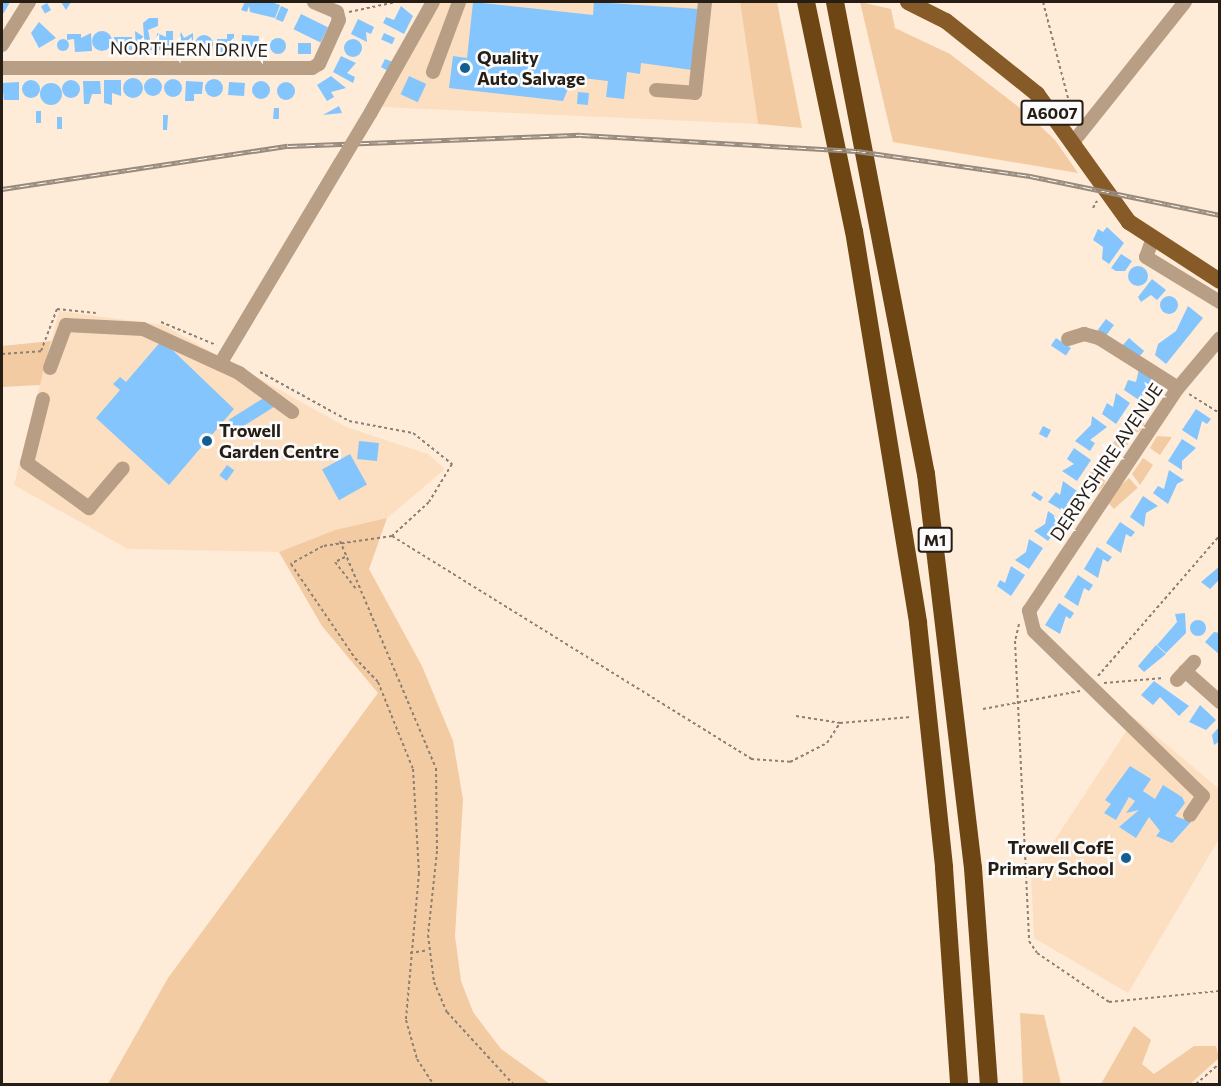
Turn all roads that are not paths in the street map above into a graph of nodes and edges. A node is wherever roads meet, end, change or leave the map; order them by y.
1 (29, 2) edge
2 (314, 2) edge
3 (433, 2) edge
4 (459, 2) edge
5 (705, 2) edge
6 (806, 2) edge
7 (835, 2) edge
8 (908, 2) edge
9 (1185, 2) edge
10 (2, 45) edge
11 (2, 68) edge
12 (433, 72) dead end
13 (656, 90) dead end
14 (1076, 139) junction
15 (1153, 238) junction
16 (1220, 281) edge
17 (1220, 302) edge
18 (1220, 338) edge
19 (1068, 339) dead end
20 (220, 364) junction
21 (50, 368) dead end
22 (1178, 388) junction
23 (43, 399) dead end
24 (292, 412) dead end
25 (123, 468) dead end
26 (1185, 671) road end
27 (1220, 702) edge
28 (1190, 815) dead end
29 (959, 1084) edge
30 (989, 1084) edge

1 - 10 street
2 - 11 street, NORTHERN DRIVE
3 - 20 street, bridge
4 - 12 street
5 - 13 street
6 - 29 highway, M1
7 - 30 highway, M1
8 - 14 main road, A6007
9 - 14 street
14 - 15 main road, A6007
15 - 16 main road, A6007
15 - 17 street
18 - 22 street, DERBYSHIRE AVENUE
19 - 22 street
20 - 21 street
20 - 24 street
22 - 28 street, DERBYSHIRE AVENUE
23 - 25 street
26 - 27 street

